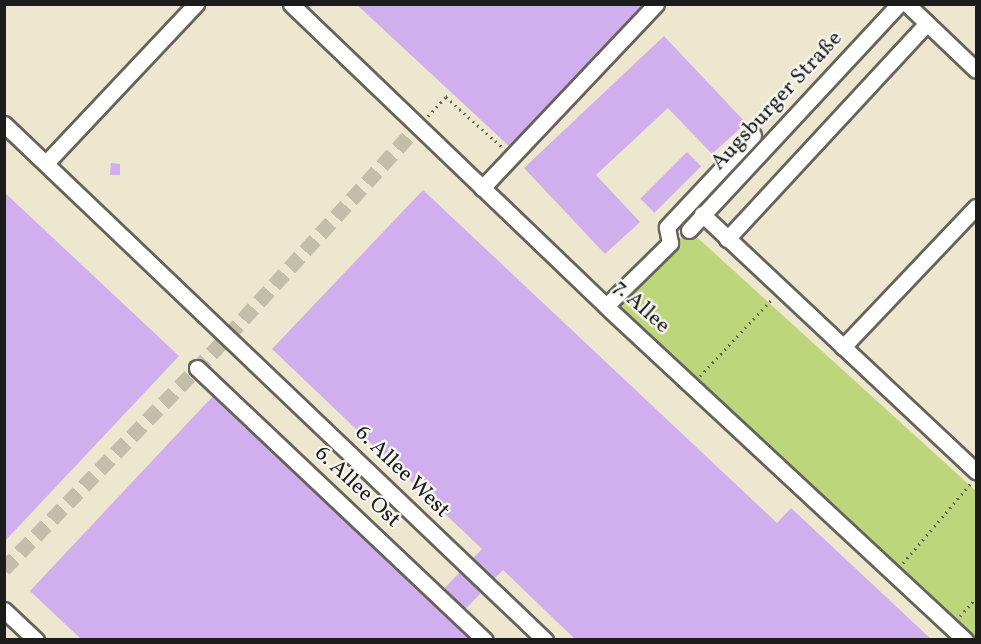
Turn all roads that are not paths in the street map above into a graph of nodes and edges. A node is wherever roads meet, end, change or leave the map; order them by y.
1 (196, 4) edge
2 (291, 4) edge
3 (656, 4) edge
4 (899, 4) edge
5 (907, 4) edge
6 (927, 23) junction
7 (976, 70) edge
8 (4, 124) edge
9 (753, 135) dead end
10 (46, 163) junction
11 (482, 188) junction
12 (976, 207) edge
13 (702, 214) junction
14 (689, 230) dead end
15 (726, 238) junction
16 (606, 306) junction
17 (843, 347) junction
18 (197, 368) dead end
19 (974, 462) edge
20 (4, 610) edge
21 (949, 633) edge
22 (36, 639) edge
23 (485, 639) edge
24 (545, 639) edge
25 (965, 639) edge

1 - 10 lane
2 - 11 lane, 7. Allee
3 - 11 lane
4 - 13 lane, Augsburger Straße
5 - 6 lane
6 - 7 lane
6 - 15 lane
8 - 10 lane, 6. Allee West
9 - 16 lane
10 - 24 lane, 6. Allee West
11 - 16 lane, 7. Allee
12 - 17 lane
13 - 14 lane, Augsburger Straße
13 - 15 lane
15 - 17 lane
16 - 21 lane, 7. Allee
17 - 19 lane
18 - 23 lane, 6. Allee Ost
20 - 22 lane
21 - 25 lane, 7. Allee

